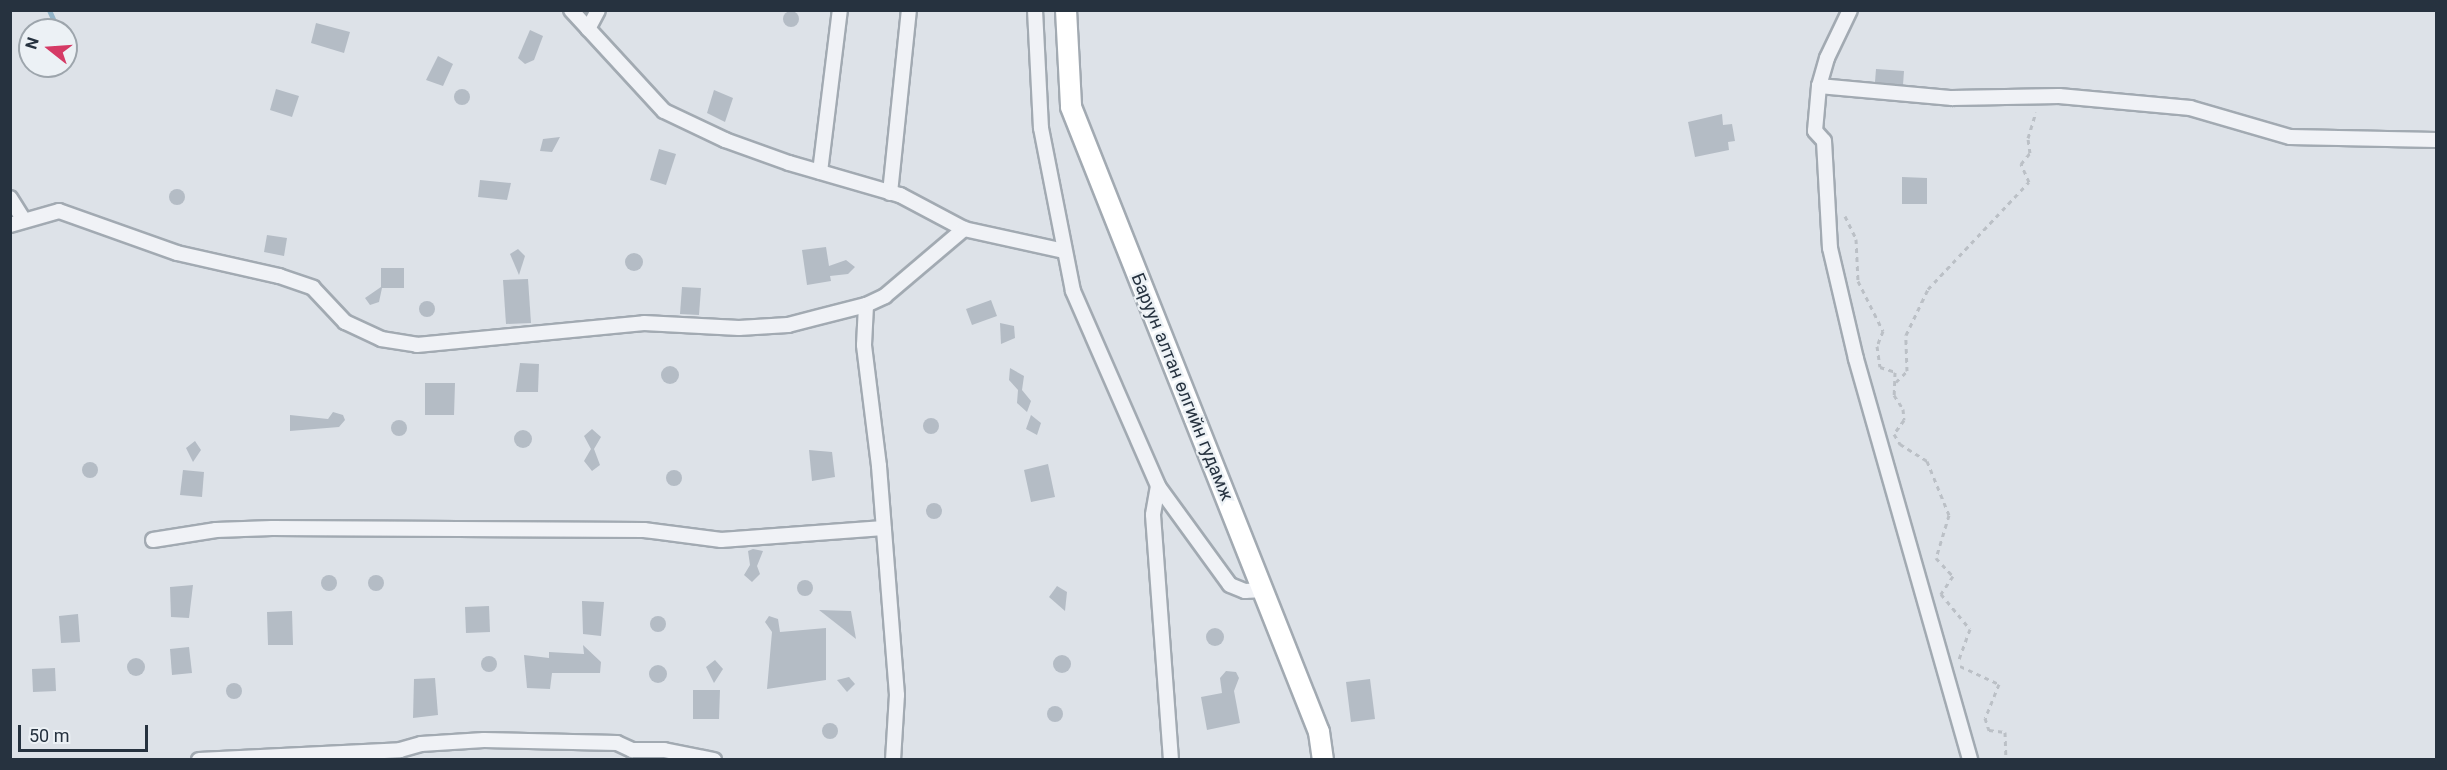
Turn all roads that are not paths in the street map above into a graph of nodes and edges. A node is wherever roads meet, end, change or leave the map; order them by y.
1 (571, 10) edge
2 (598, 10) edge
3 (840, 10) edge
4 (909, 10) edge
5 (1035, 10) edge
6 (1066, 10) edge
7 (1850, 10) edge
8 (588, 29) junction
9 (1819, 86) junction
10 (2436, 140) edge
11 (820, 172) junction
12 (890, 193) junction
13 (10, 198) edge
14 (17, 222) edge
15 (964, 230) junction
16 (1064, 251) junction
17 (866, 305) junction
18 (1158, 486) junction
19 (884, 528) junction
20 (153, 540) dead end
21 (1263, 590) junction
22 (400, 755) edge
23 (245, 758) edge
24 (199, 759) edge
25 (714, 759) edge
26 (893, 759) edge
27 (1171, 759) edge
28 (1323, 759) edge
29 (1970, 759) edge

1 - 8 street
2 - 8 street
3 - 11 street
4 - 12 street
5 - 16 street
6 - 21 main road, Баруун алтан өлгийн гудамж
7 - 9 street
8 - 11 street
9 - 10 street
9 - 29 street
11 - 12 street
12 - 15 street
13 - 14 street
14 - 17 street
15 - 16 street
15 - 17 street
16 - 18 street
17 - 19 street
18 - 21 street
18 - 27 street
19 - 20 street
19 - 26 street
21 - 28 main road, Баруун алтан өлгийн гудамж
22 - 23 street
22 - 25 street
23 - 24 street

